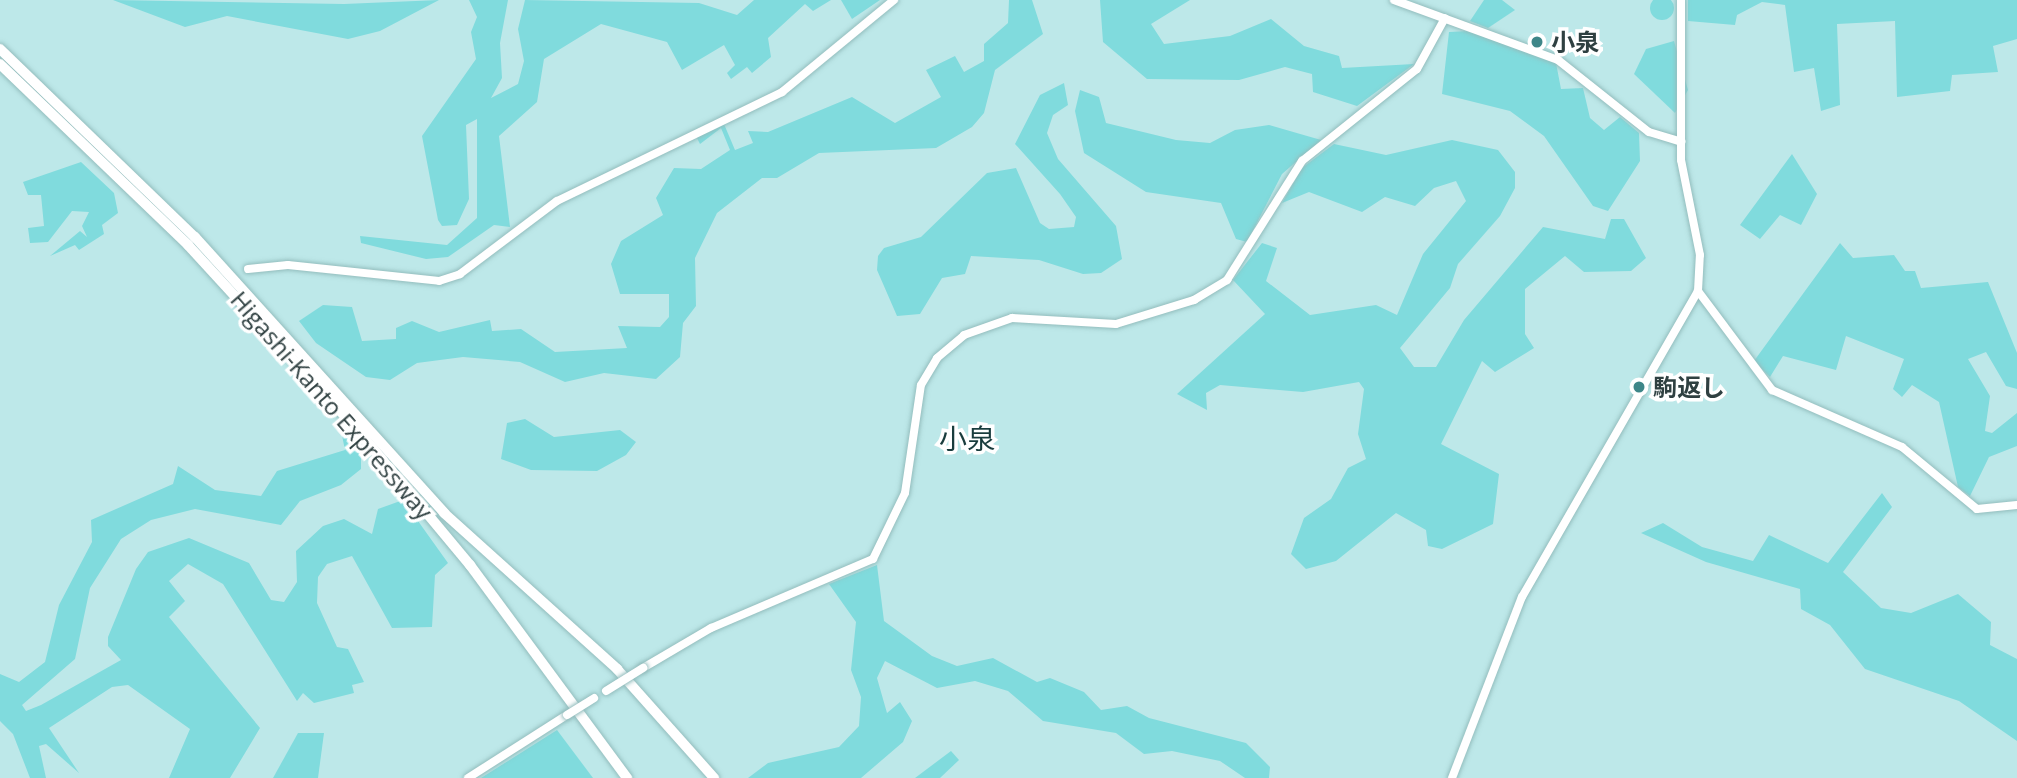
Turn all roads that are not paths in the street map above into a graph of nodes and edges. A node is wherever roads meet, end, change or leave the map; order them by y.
1 (894, 0) edge
2 (1394, 0) edge
3 (1681, 0) edge
4 (1445, 18) junction
5 (0, 49) edge
6 (0, 64) edge
7 (1681, 142) junction
8 (248, 269) dead end
9 (1698, 291) junction
10 (2017, 505) edge
11 (468, 778) edge
12 (627, 778) edge
13 (714, 778) edge
14 (1452, 778) edge

1 - 8 street
2 - 4 street
3 - 7 street
4 - 7 street
4 - 11 street, bridge
5 - 13 highway, Higashi-Kanto Expressway
6 - 12 highway, Higashi-Kanto Expressway
7 - 9 street
9 - 10 street
9 - 14 street

